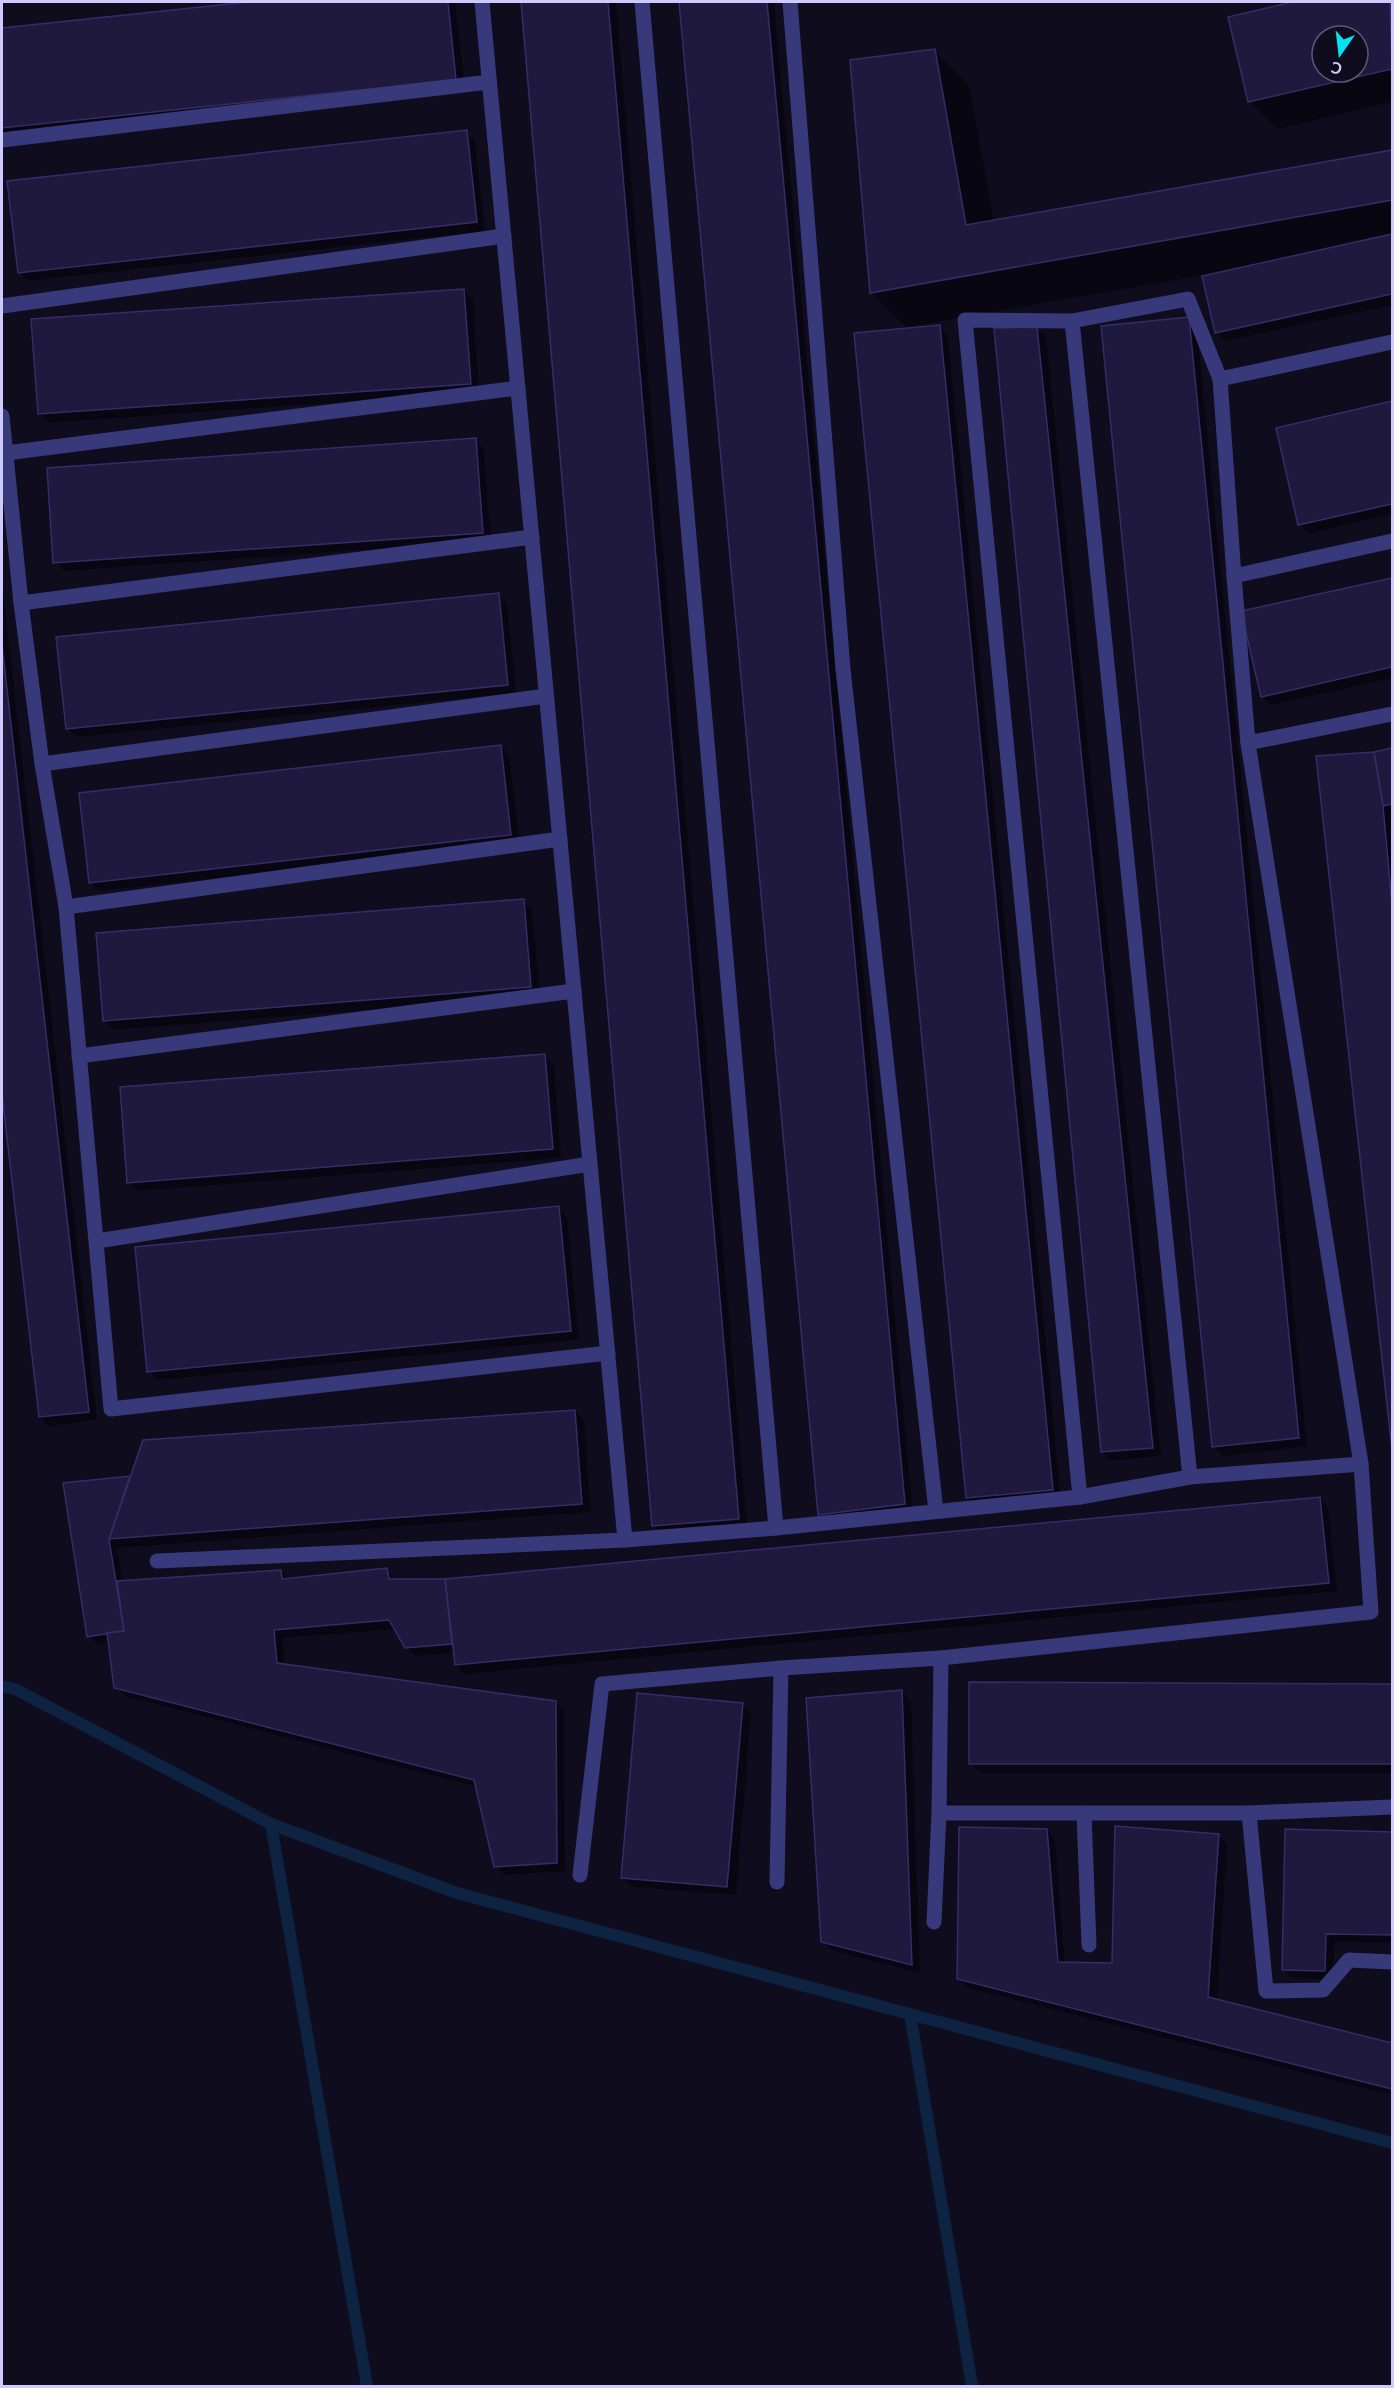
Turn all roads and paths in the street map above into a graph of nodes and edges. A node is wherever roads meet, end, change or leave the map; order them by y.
1 (482, 2) edge
2 (642, 2) edge
3 (790, 2) edge
4 (489, 82) junction
5 (2, 140) edge
6 (504, 236) junction
7 (2, 306) edge
8 (1072, 321) junction
9 (1392, 342) edge
10 (1220, 380) junction
11 (518, 388) junction
12 (2, 416) edge
13 (6, 453) junction
14 (532, 537) junction
15 (1392, 541) edge
16 (1234, 576) junction
17 (21, 603) junction
18 (546, 696) junction
19 (1392, 714) edge
20 (1248, 743) junction
21 (42, 764) junction
22 (560, 839) junction
23 (66, 907) junction
24 (574, 991) junction
25 (79, 1056) junction
26 (590, 1164) junction
27 (97, 1241) junction
28 (608, 1353) junction
29 (1361, 1464) junction
30 (1190, 1477) junction
31 (1080, 1497) junction
32 (936, 1510) junction
33 (776, 1528) junction
34 (625, 1540) junction
35 (157, 1561) dead end
36 (941, 1658) junction
37 (781, 1668) junction
38 (1392, 1807) edge
39 (939, 1813) junction
40 (1249, 1813) junction
41 (1083, 1814) junction
42 (580, 1875) dead end
43 (777, 1882) dead end
44 (934, 1922) dead end
45 (1089, 1945) dead end
46 (1392, 1962) edge

1 - 4 lane
2 - 33 lane
3 - 32 lane
4 - 5 lane
4 - 6 lane
6 - 7 lane
6 - 11 lane
8 - 10 lane
8 - 30 lane
8 - 31 lane
9 - 10 lane
10 - 16 lane
11 - 13 lane
11 - 14 lane
12 - 13 lane
13 - 17 lane
14 - 17 lane
14 - 18 lane
15 - 16 lane
16 - 20 lane
17 - 21 lane
18 - 21 lane
18 - 22 lane
19 - 20 lane
20 - 29 lane
21 - 23 lane
22 - 23 lane
22 - 24 lane
23 - 25 lane
24 - 25 lane
24 - 26 lane
25 - 27 lane
26 - 27 lane
26 - 28 lane
27 - 28 lane
28 - 34 lane
29 - 30 lane
29 - 36 lane
30 - 31 lane
31 - 32 lane
32 - 33 lane
33 - 34 lane
34 - 35 lane
36 - 37 lane
36 - 39 lane
37 - 42 lane
37 - 43 lane
38 - 40 lane
39 - 41 lane
39 - 44 lane
40 - 41 lane
40 - 46 lane
41 - 45 lane

